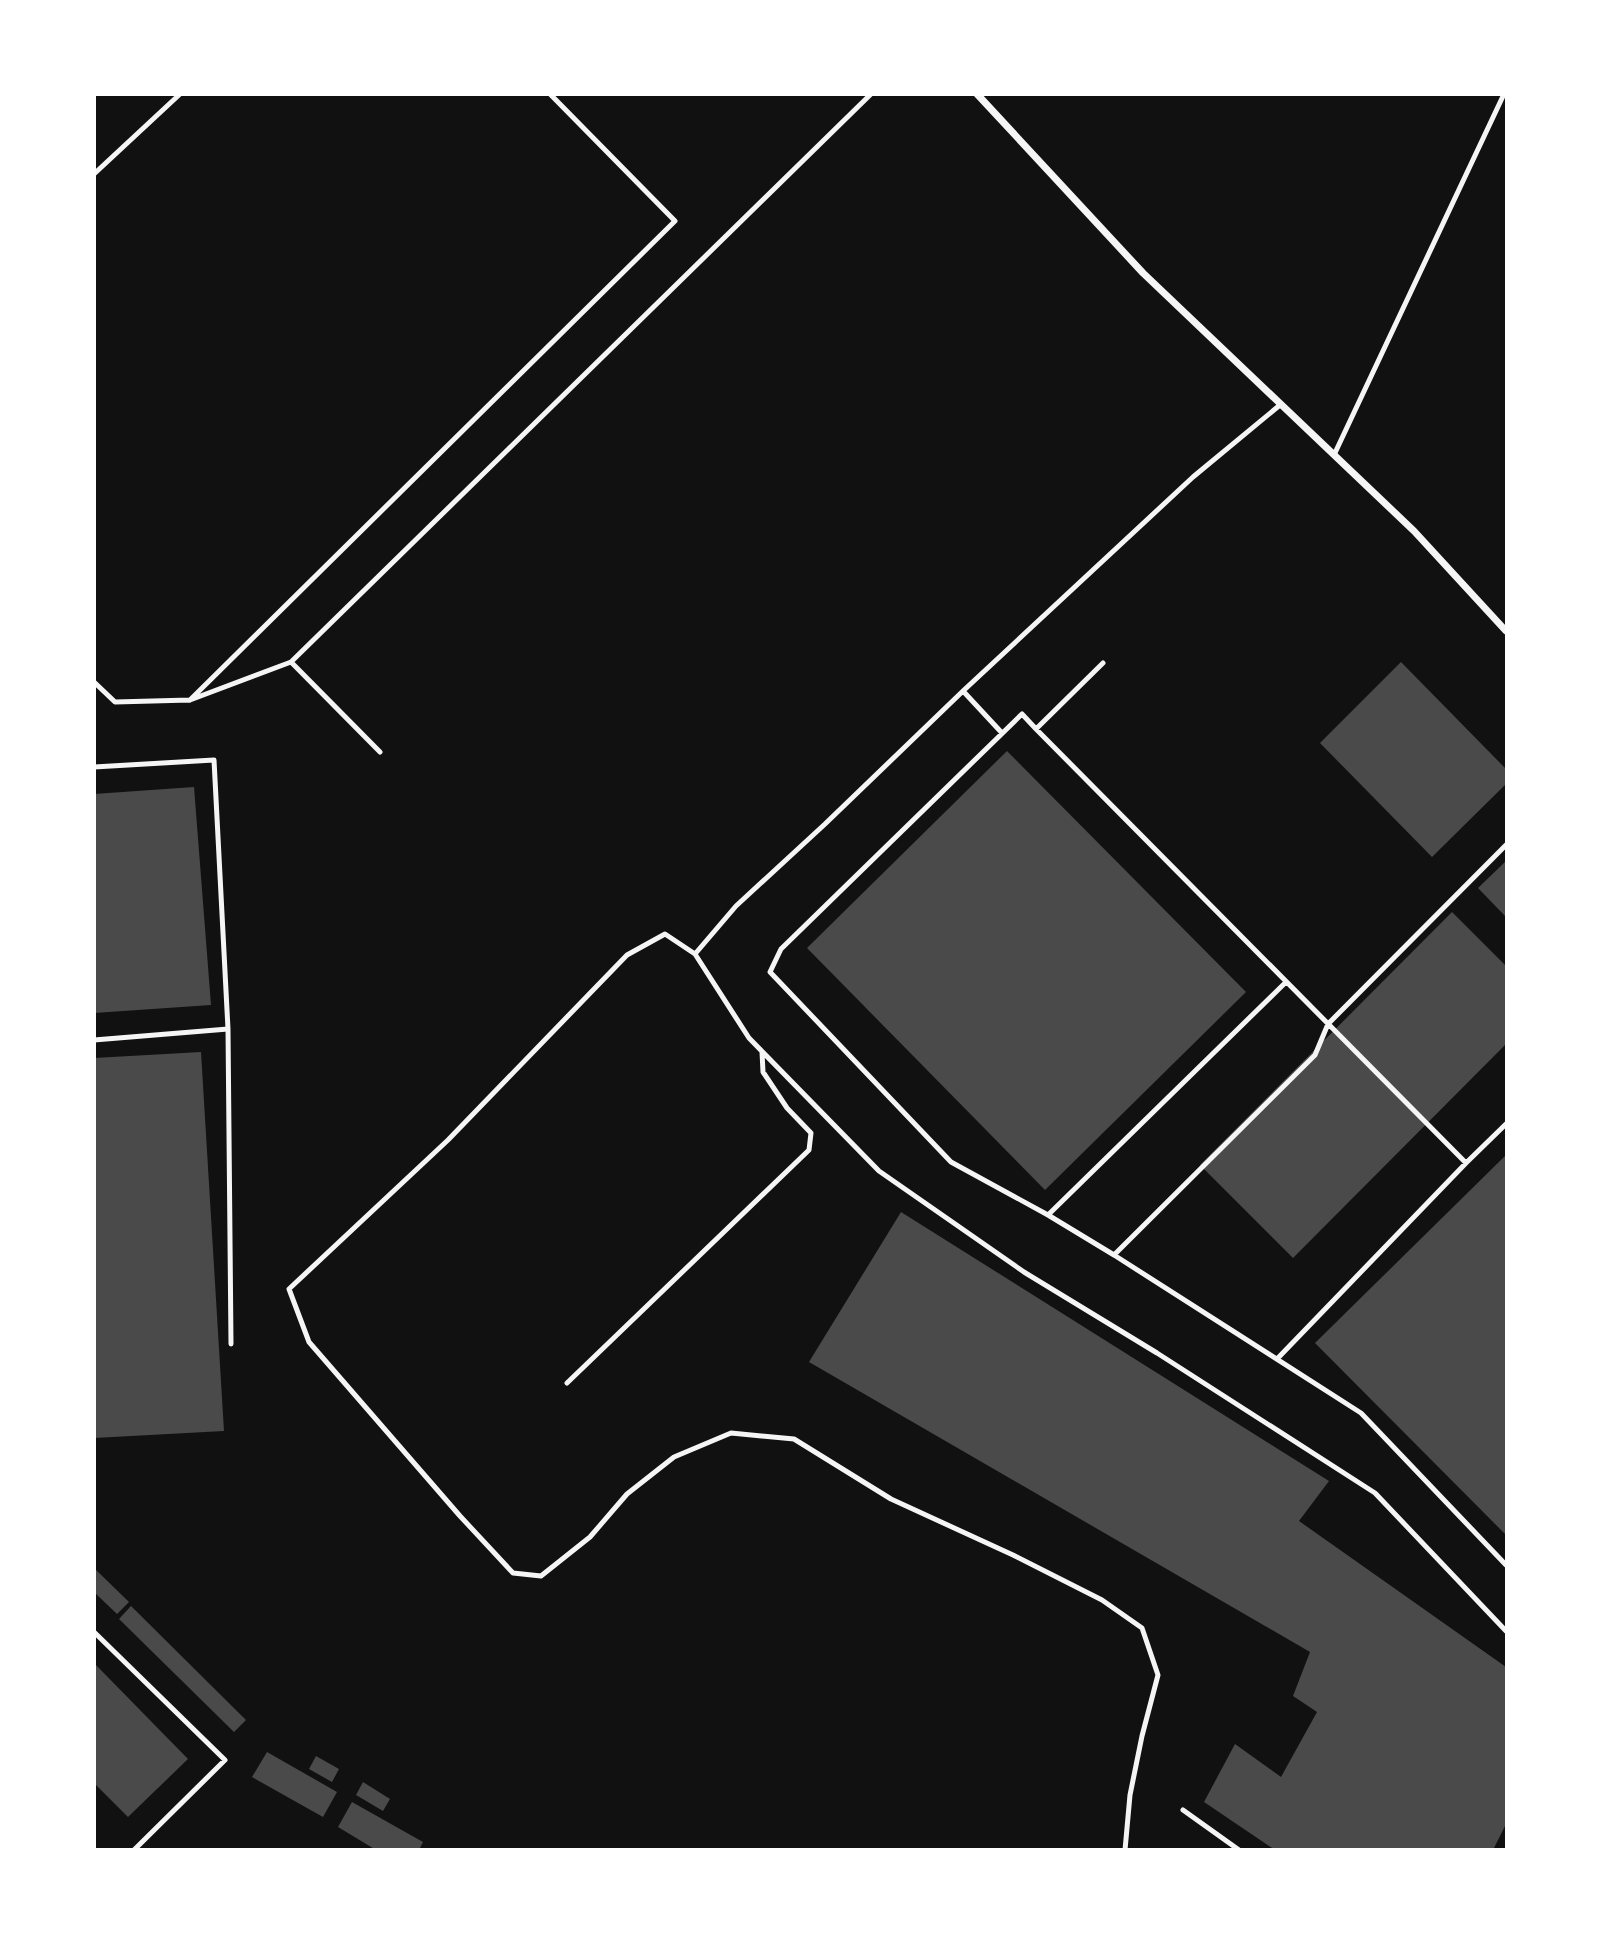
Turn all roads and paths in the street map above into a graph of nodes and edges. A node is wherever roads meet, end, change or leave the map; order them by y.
1 (180, 94) edge
2 (550, 94) edge
3 (871, 94) edge
4 (977, 94) edge
5 (1504, 94) edge
6 (94, 174) edge
7 (1280, 405) junction
8 (1334, 455) junction
9 (1507, 631) edge
10 (291, 662) junction
11 (1103, 663) dead end
12 (94, 682) edge
13 (962, 691) junction
14 (190, 700) junction
15 (1036, 729) junction
16 (1002, 733) junction
17 (380, 752) dead end
18 (94, 767) edge
19 (1507, 845) edge
20 (695, 954) junction
21 (1286, 982) junction
22 (1328, 1024) junction
23 (228, 1029) junction
24 (94, 1040) edge
25 (762, 1052) junction
26 (1507, 1124) edge
27 (1466, 1163) junction
28 (1048, 1215) junction
29 (1114, 1255) junction
30 (231, 1344) dead end
31 (1277, 1359) junction
32 (567, 1383) dead end
33 (1507, 1565) edge
34 (1507, 1631) edge
35 (94, 1633) edge
36 (1183, 1810) dead end
37 (134, 1850) edge
38 (1125, 1850) edge
39 (1240, 1850) edge

1 - 6 lane
2 - 14 lane
3 - 10 lane
4 - 7 street
5 - 8 lane
7 - 8 street
7 - 13 lane
8 - 9 street
10 - 14 lane
10 - 17 lane
11 - 15 lane
12 - 14 lane
13 - 16 lane
13 - 20 lane
15 - 16 lane
15 - 21 lane
16 - 28 lane
18 - 23 lane
19 - 22 lane
20 - 25 lane
20 - 38 lane
21 - 22 lane
21 - 28 lane
22 - 27 lane
22 - 29 lane
23 - 24 lane
23 - 30 lane
25 - 32 lane
25 - 34 lane
26 - 27 lane
27 - 31 lane
28 - 29 lane
29 - 31 lane
31 - 33 lane
35 - 37 lane
36 - 39 lane

